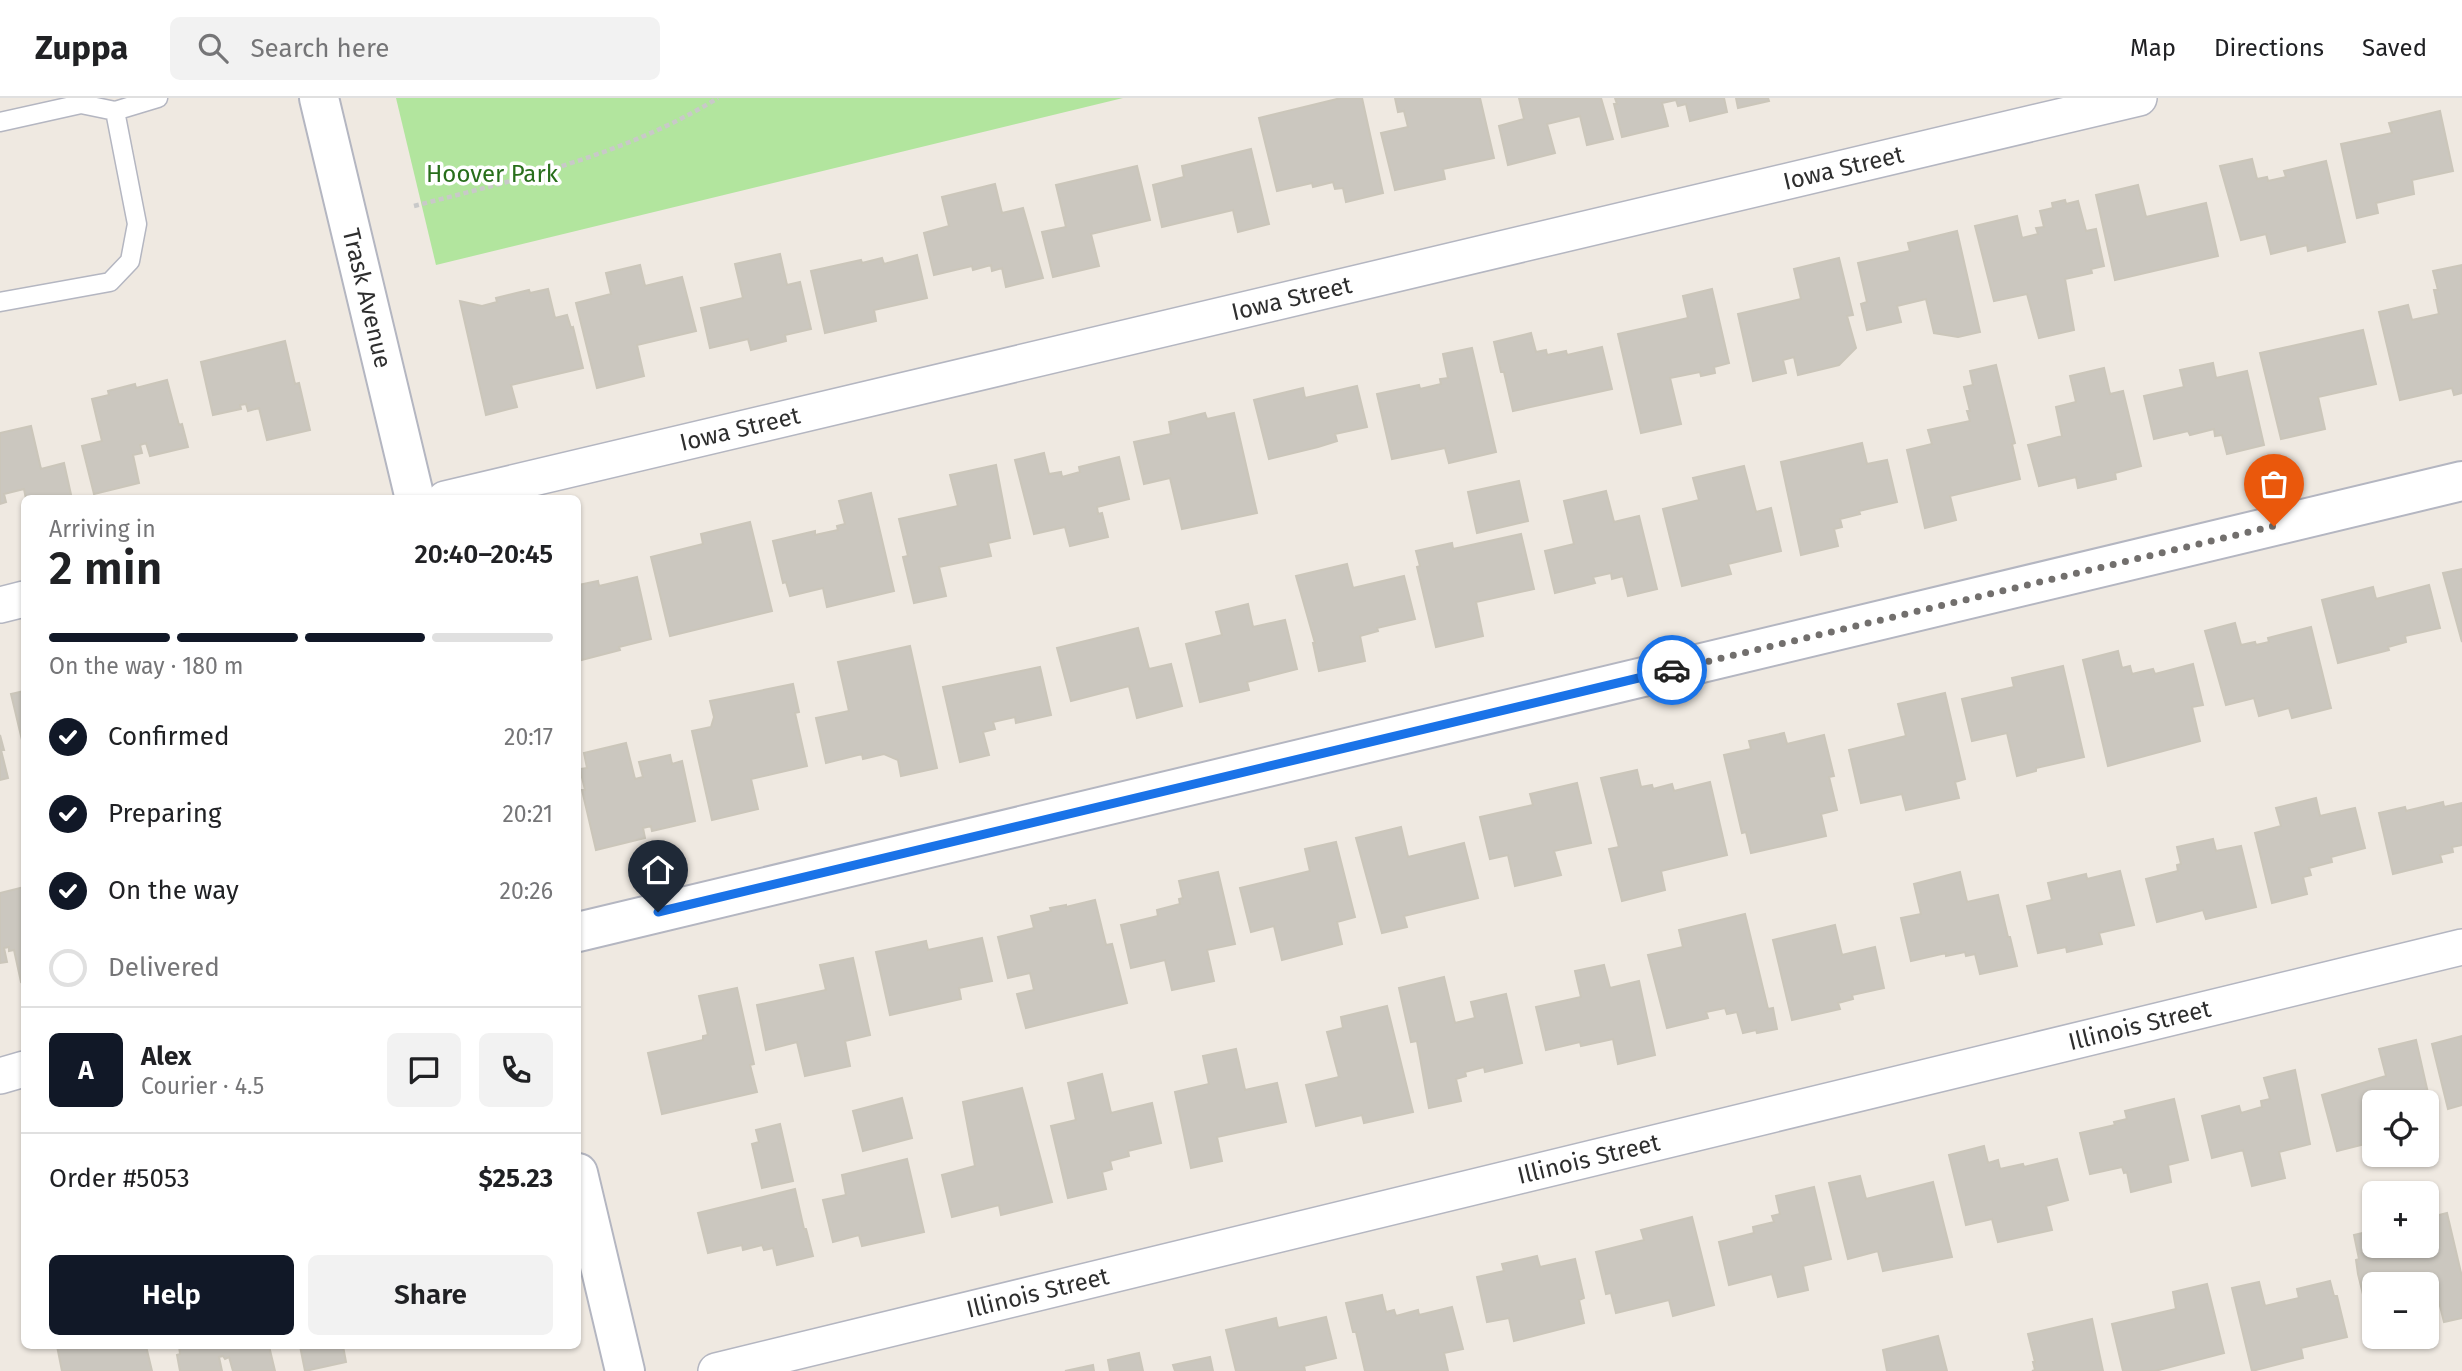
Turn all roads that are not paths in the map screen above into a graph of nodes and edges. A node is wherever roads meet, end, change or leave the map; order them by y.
1 (158, 98) edge
2 (319, 98) edge
3 (2139, 98) edge
4 (115, 111) junction
5 (0, 122) edge
6 (0, 302) edge
7 (2462, 481) edge
8 (414, 495) edge
9 (461, 495) edge
10 (21, 600) edge
11 (0, 606) edge
12 (581, 931) edge
13 (2462, 947) edge
14 (21, 1070) edge
15 (0, 1076) edge
16 (581, 1186) edge
17 (625, 1371) edge
18 (716, 1371) edge

1 - 4 lane
2 - 8 street, Trask Avenue
3 - 9 street, Iowa Street
4 - 5 lane
4 - 6 lane
7 - 12 street
10 - 11 street
13 - 18 street, Illinois Street
14 - 15 street
16 - 17 street

